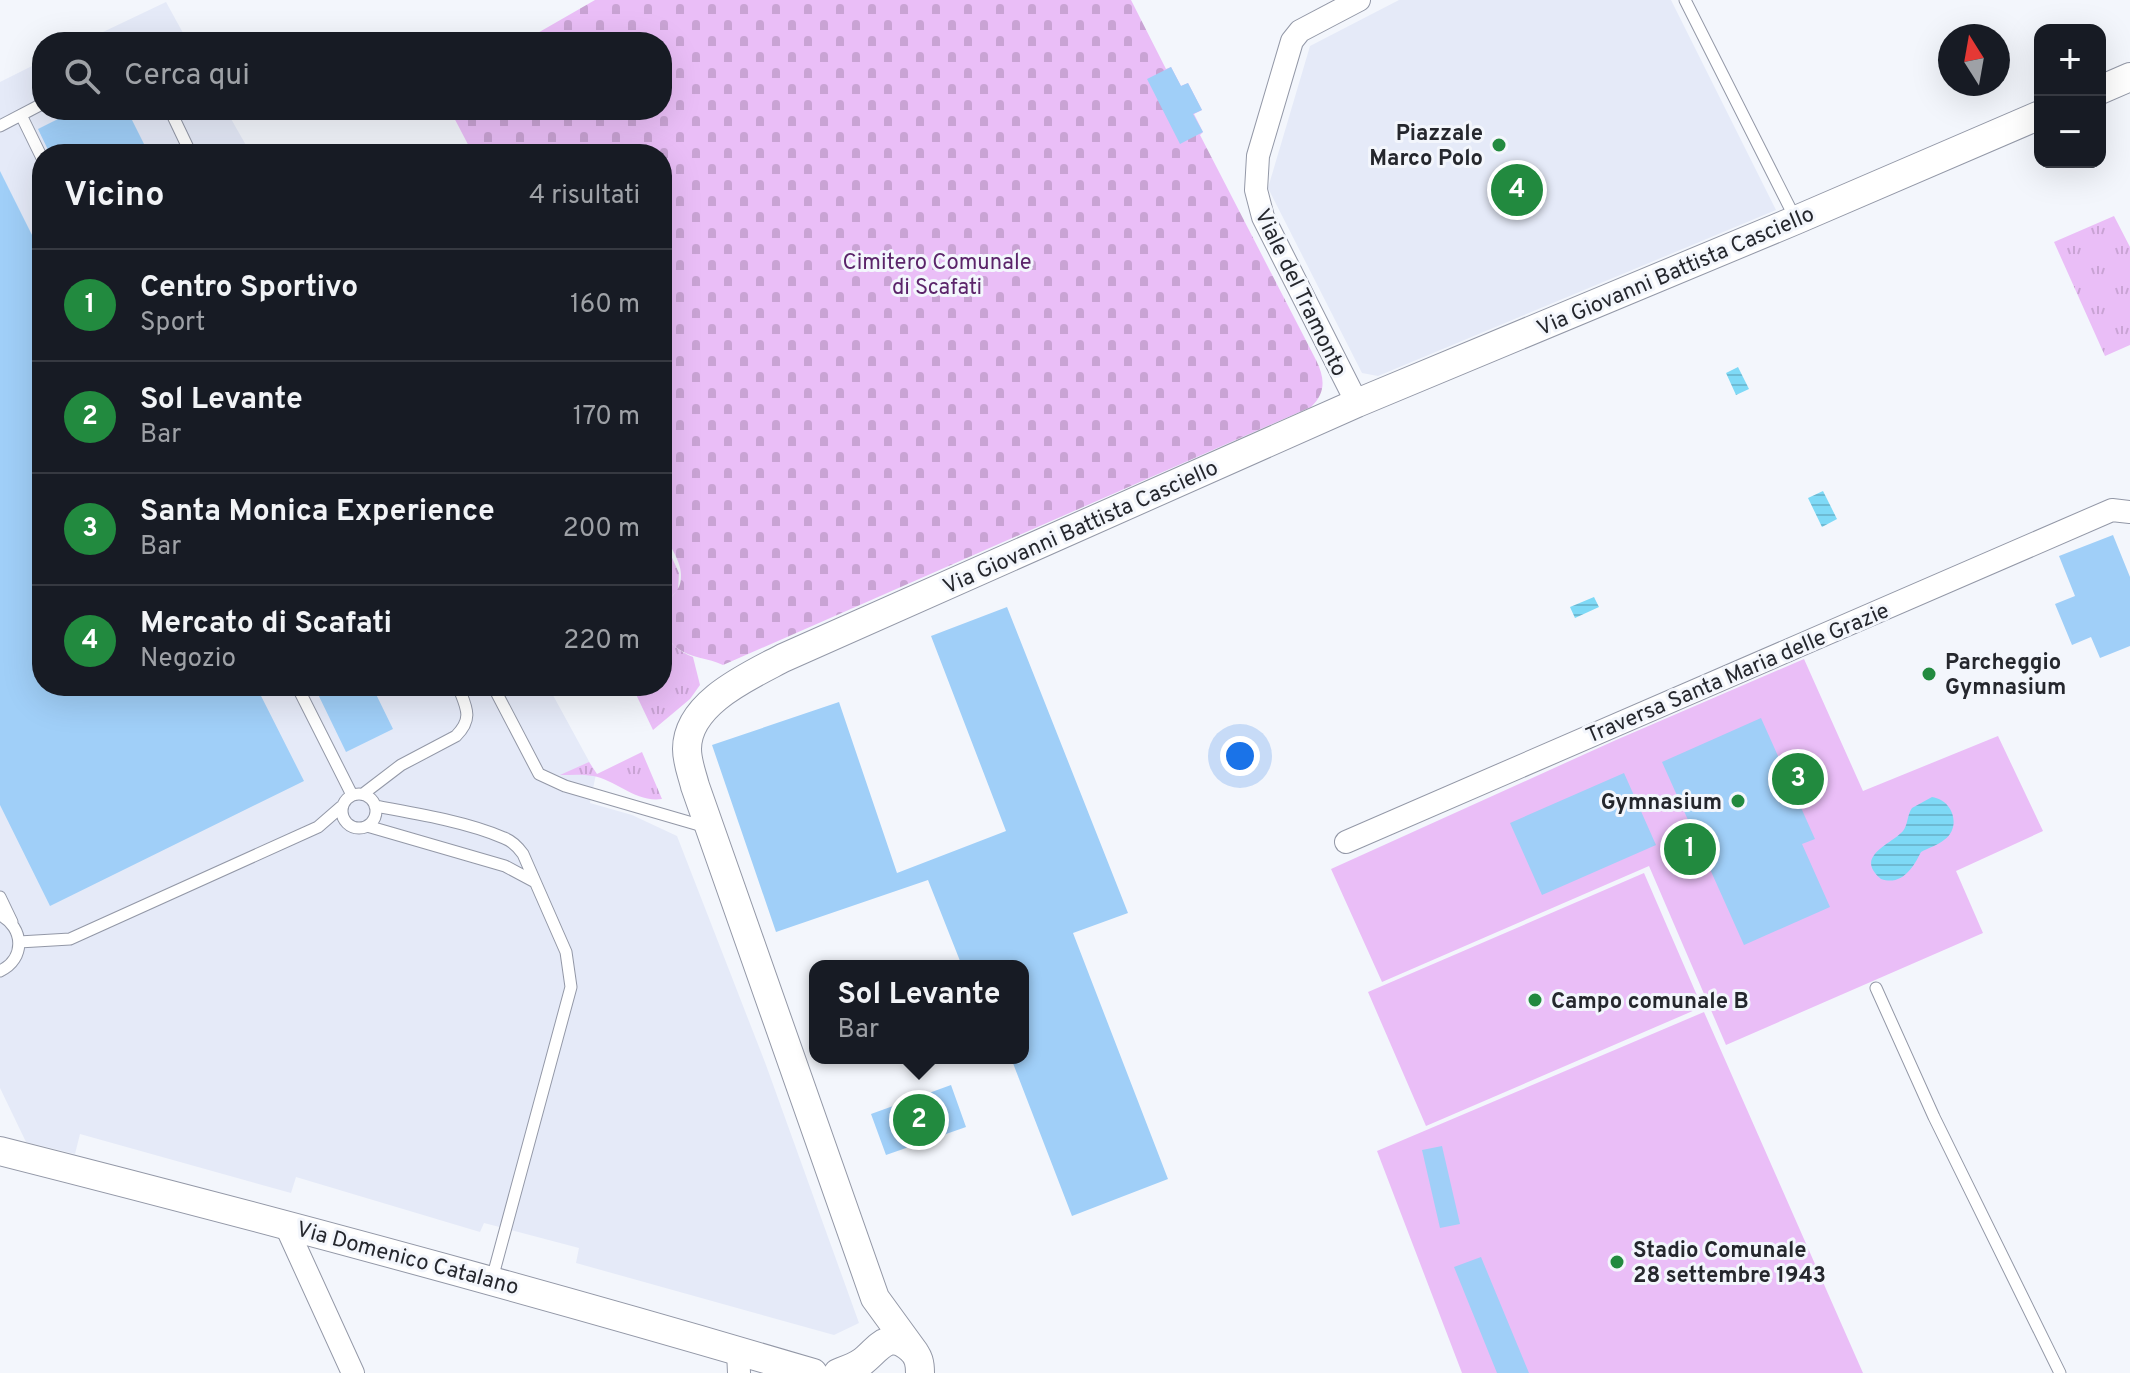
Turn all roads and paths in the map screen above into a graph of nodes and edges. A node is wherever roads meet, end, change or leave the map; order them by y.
1 (1359, 0) edge
2 (1685, 0) edge
3 (2130, 77) edge
4 (2106, 87) edge
5 (32, 109) edge
6 (21, 115) junction
7 (2034, 118) edge
8 (175, 120) edge
9 (0, 126) edge
10 (35, 144) edge
11 (186, 144) edge
12 (1796, 220) junction
13 (1357, 403) junction
14 (2130, 512) edge
15 (303, 696) edge
16 (461, 696) edge
17 (498, 696) edge
18 (357, 794) junction
19 (375, 806) junction
20 (341, 807) junction
21 (350, 826) junction
22 (367, 826) junction
23 (318, 827) junction
24 (710, 828) junction
25 (1346, 842) dead end
26 (535, 882) junction
27 (0, 897) edge
28 (0, 915) edge
29 (12, 923) junction
30 (19, 942) junction
31 (0, 971) edge
32 (1876, 988) dead end
33 (0, 1151) edge
34 (285, 1224) junction
35 (492, 1280) junction
36 (875, 1298) junction
37 (738, 1362) edge
38 (866, 1362) edge
39 (920, 1367) edge
40 (353, 1373) edge
41 (813, 1373) edge
42 (838, 1373) edge
43 (2060, 1373) edge

1 - 13 street, Viale del Tramonto
2 - 12 lane
3 - 4 street
5 - 6 lane
6 - 9 lane
6 - 10 lane
7 - 12 street, Via Giovanni Battista Casciello
8 - 11 lane
12 - 13 street, Via Giovanni Battista Casciello
13 - 24 street, Via Giovanni Battista Casciello
14 - 25 street, Traversa Santa Maria delle Grazie
15 - 18 lane
16 - 18 lane
17 - 24 lane
18 - 19 lane
18 - 20 lane
19 - 22 lane
19 - 26 lane
20 - 21 lane
20 - 23 lane
21 - 22 lane
21 - 23 lane
22 - 26 lane
23 - 30 lane
24 - 36 street, Via Giovanni Battista Casciello
26 - 35 lane
27 - 29 lane
28 - 29 lane
29 - 30 lane
30 - 31 lane
32 - 43 lane
33 - 34 street, Via Domenico Catalano
34 - 35 street, Via Domenico Catalano
34 - 40 street
35 - 37 street, Via Domenico Catalano
36 - 38 street, Via Giovanni Battista Casciello
36 - 39 street, Via Giovanni Battista Casciello
37 - 41 street, Via Domenico Catalano
38 - 39 street
38 - 42 street

